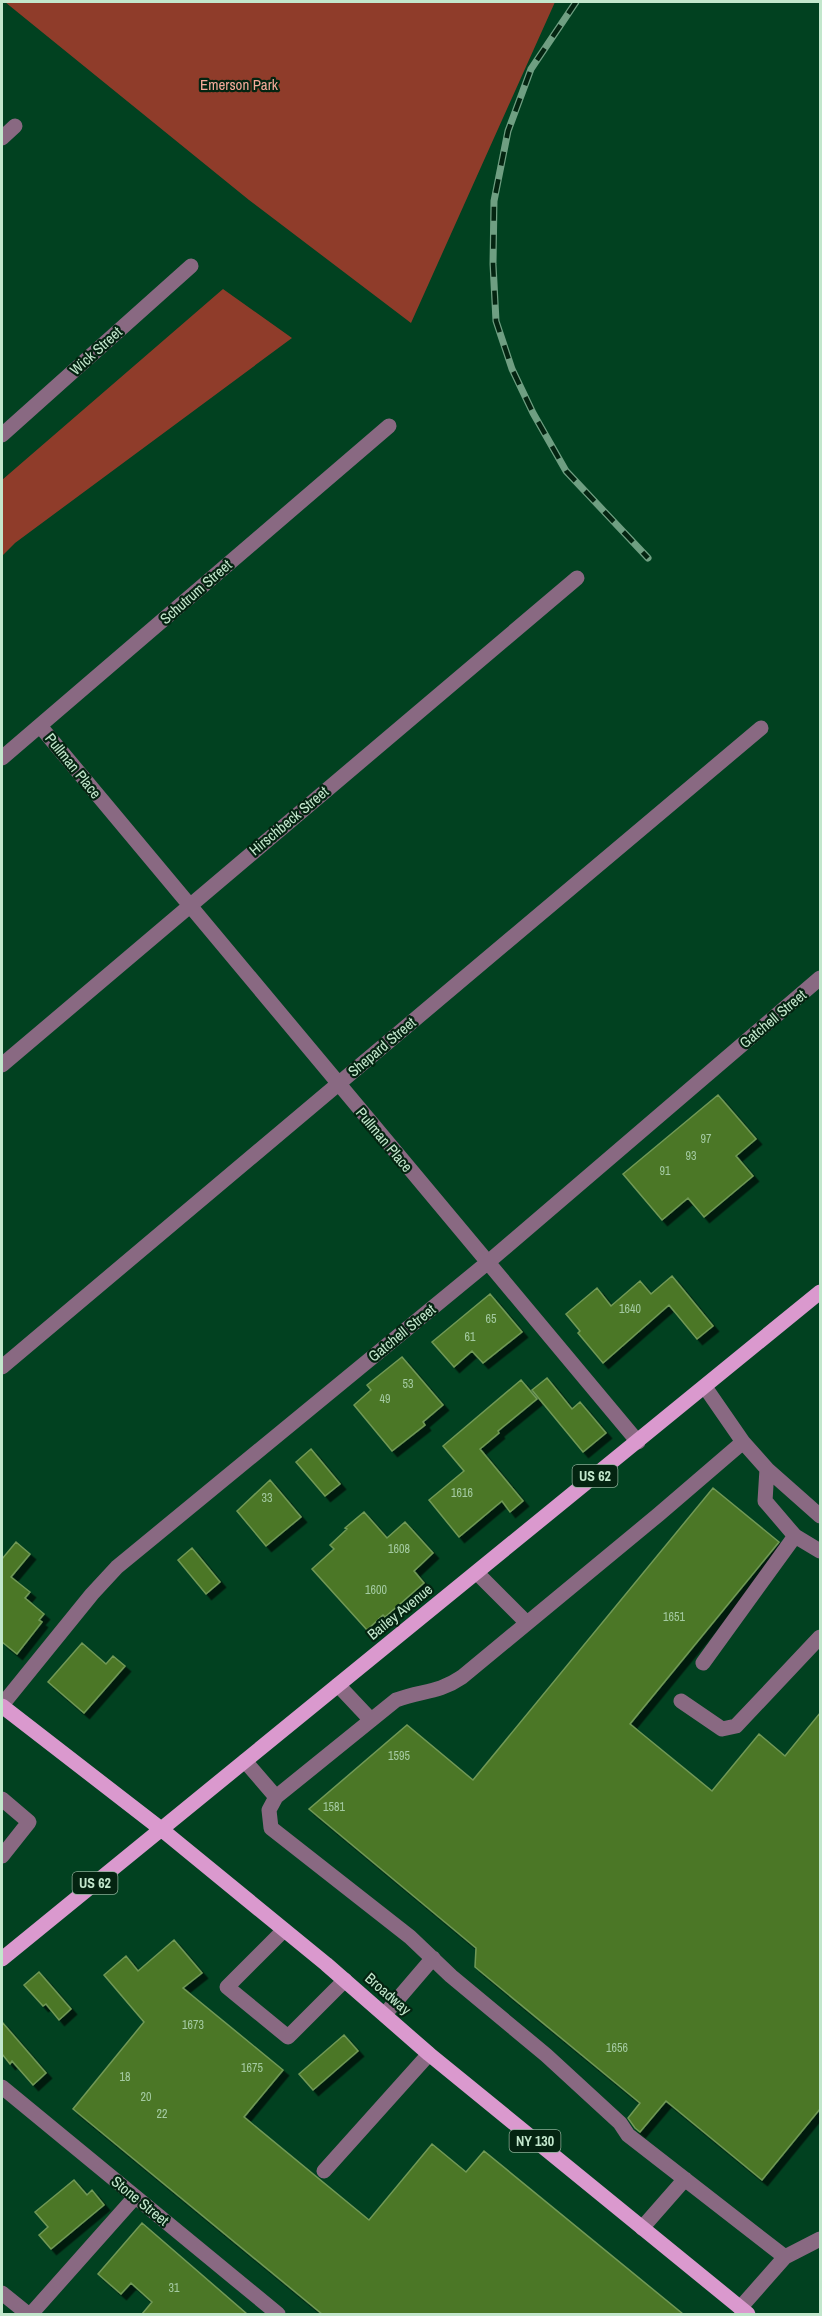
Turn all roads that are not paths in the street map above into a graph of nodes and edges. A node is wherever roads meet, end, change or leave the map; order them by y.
1 (15, 126) dead end
2 (2, 138) edge
3 (191, 266) dead end
4 (389, 426) dead end
5 (2, 435) edge
6 (577, 578) dead end
7 (40, 726) junction
8 (761, 728) dead end
9 (2, 758) edge
10 (189, 906) junction
11 (820, 978) edge
12 (2, 1065) edge
13 (338, 1084) junction
14 (487, 1263) junction
15 (820, 1292) edge
16 (2, 1366) edge
17 (705, 1387) junction
18 (638, 1442) junction
19 (743, 1442) junction
20 (767, 1469) junction
21 (820, 1516) edge
22 (795, 1536) junction
23 (820, 1551) edge
24 (477, 1573) junction
25 (527, 1623) junction
26 (820, 1637) edge
27 (703, 1663) dead end
28 (338, 1686) junction
29 (681, 1701) dead end
30 (2, 1706) edge
31 (371, 1720) junction
32 (245, 1761) junction
33 (276, 1797) junction
34 (2, 1799) edge
35 (161, 1829) junction
36 (2, 1856) edge
37 (284, 1930) junction
38 (433, 1958) junction
39 (2, 1959) edge
40 (345, 1980) junction
41 (385, 2014) junction
42 (429, 2054) junction
43 (2, 2087) edge
44 (324, 2171) dead end
45 (685, 2179) junction
46 (135, 2198) junction
47 (642, 2228) junction
48 (820, 2239) edge
49 (785, 2257) junction
50 (2, 2293) edge
51 (744, 2311) edge
52 (30, 2314) edge
53 (278, 2314) edge

1 - 2 street
3 - 5 street, Wick Street
4 - 7 street, Schutrum Street
6 - 10 street, Hirschbeck Street
7 - 9 street, Schutrum Street
7 - 10 street, Pullman Place
8 - 13 street, Shepard Street
10 - 12 street, Hirschbeck Street
10 - 13 street, Pullman Place
11 - 14 street, Gatchell Street
13 - 14 street, Pullman Place
13 - 16 street, Shepard Street
14 - 18 street, Pullman Place
14 - 30 street, Gatchell Street
15 - 17 main road, Bailey Avenue / US 62
17 - 18 main road, Bailey Avenue / US 62
17 - 19 street
18 - 24 main road, Bailey Avenue / US 62
19 - 20 street
19 - 25 street
20 - 21 street
20 - 22 street
22 - 23 street
22 - 27 street
24 - 25 street
24 - 28 main road, Bailey Avenue / US 62
25 - 31 street
26 - 29 street
28 - 31 street
28 - 32 main road, Bailey Avenue / US 62
30 - 35 main road, Broadway
31 - 33 street
32 - 33 street
32 - 35 main road, Bailey Avenue / US 62
33 - 38 street
34 - 36 street
35 - 37 main road, Broadway / NY 130
35 - 39 main road, Bailey Avenue / US 62
37 - 40 main road, Broadway / NY 130
37 - 40 street
38 - 41 street
38 - 45 street
40 - 41 main road, Broadway / NY 130
41 - 42 main road, Broadway / NY 130
42 - 44 street
42 - 47 main road, Broadway / NY 130
43 - 46 street, Stone Street
45 - 47 street
45 - 49 street
46 - 52 street
46 - 53 street, Stone Street
47 - 51 main road, Broadway / NY 130
48 - 49 street
49 - 51 street
50 - 52 street

